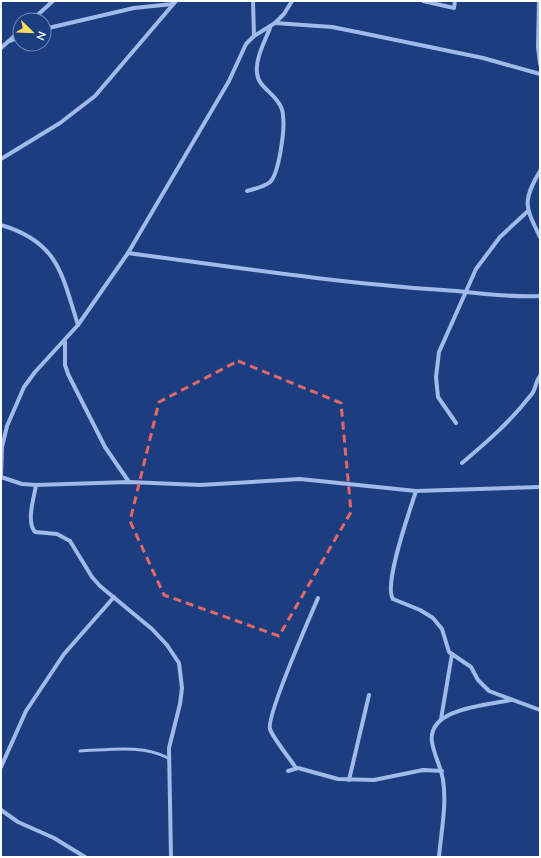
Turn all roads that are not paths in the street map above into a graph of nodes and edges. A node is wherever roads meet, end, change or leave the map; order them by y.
1 (53, 1) edge
2 (253, 1) edge
3 (292, 1) edge
4 (423, 1) edge
5 (455, 1) edge
6 (538, 1) edge
7 (174, 2) edge
8 (41, 12) edge
9 (275, 23) junction
10 (52, 27) edge
11 (270, 28) junction
12 (254, 36) junction
13 (12, 38) edge
14 (12, 40) edge
15 (8, 42) junction
16 (1, 48) edge
17 (540, 64) edge
18 (540, 74) edge
19 (1, 159) edge
20 (540, 171) edge
21 (247, 191) dead end
22 (528, 211) junction
23 (1, 221) edge
24 (1, 225) edge
25 (8, 227) junction
26 (540, 237) edge
27 (128, 253) junction
28 (465, 292) junction
29 (540, 296) edge
30 (78, 326) junction
31 (64, 342) junction
32 (540, 376) edge
33 (456, 423) dead end
34 (462, 463) dead end
35 (1, 477) edge
36 (129, 482) junction
37 (36, 485) junction
38 (540, 487) edge
39 (416, 491) junction
40 (114, 597) junction
41 (318, 598) dead end
42 (452, 654) junction
43 (369, 696) dead end
44 (511, 700) junction
45 (540, 710) edge
46 (441, 719) junction
47 (80, 751) dead end
48 (168, 758) junction
49 (1, 767) edge
50 (296, 768) junction
51 (288, 771) dead end
52 (442, 771) junction
53 (349, 780) junction
54 (1, 810) edge
55 (85, 857) edge
56 (171, 857) edge
57 (439, 857) edge

1 - 8 street
2 - 12 street
3 - 9 street
4 - 5 street
6 - 17 street
7 - 10 street
7 - 19 street
9 - 11 street
9 - 18 street
11 - 12 street
11 - 21 street
12 - 27 street
13 - 15 street
14 - 15 street
15 - 16 street
20 - 22 street
22 - 26 street
22 - 28 street
23 - 25 street
24 - 25 street
25 - 30 street
27 - 28 street
27 - 30 street
28 - 29 street
28 - 33 street
30 - 31 street
31 - 35 street
31 - 36 street
32 - 34 street
35 - 37 street
36 - 37 street
36 - 39 street
37 - 40 street
38 - 39 street
39 - 42 street
40 - 48 street
40 - 49 street
41 - 50 street
42 - 44 street
42 - 46 street
43 - 53 street
44 - 45 street
44 - 46 street
46 - 52 street
47 - 48 lane
48 - 56 street
50 - 51 street
50 - 53 street
52 - 53 street
52 - 57 street
54 - 55 street

